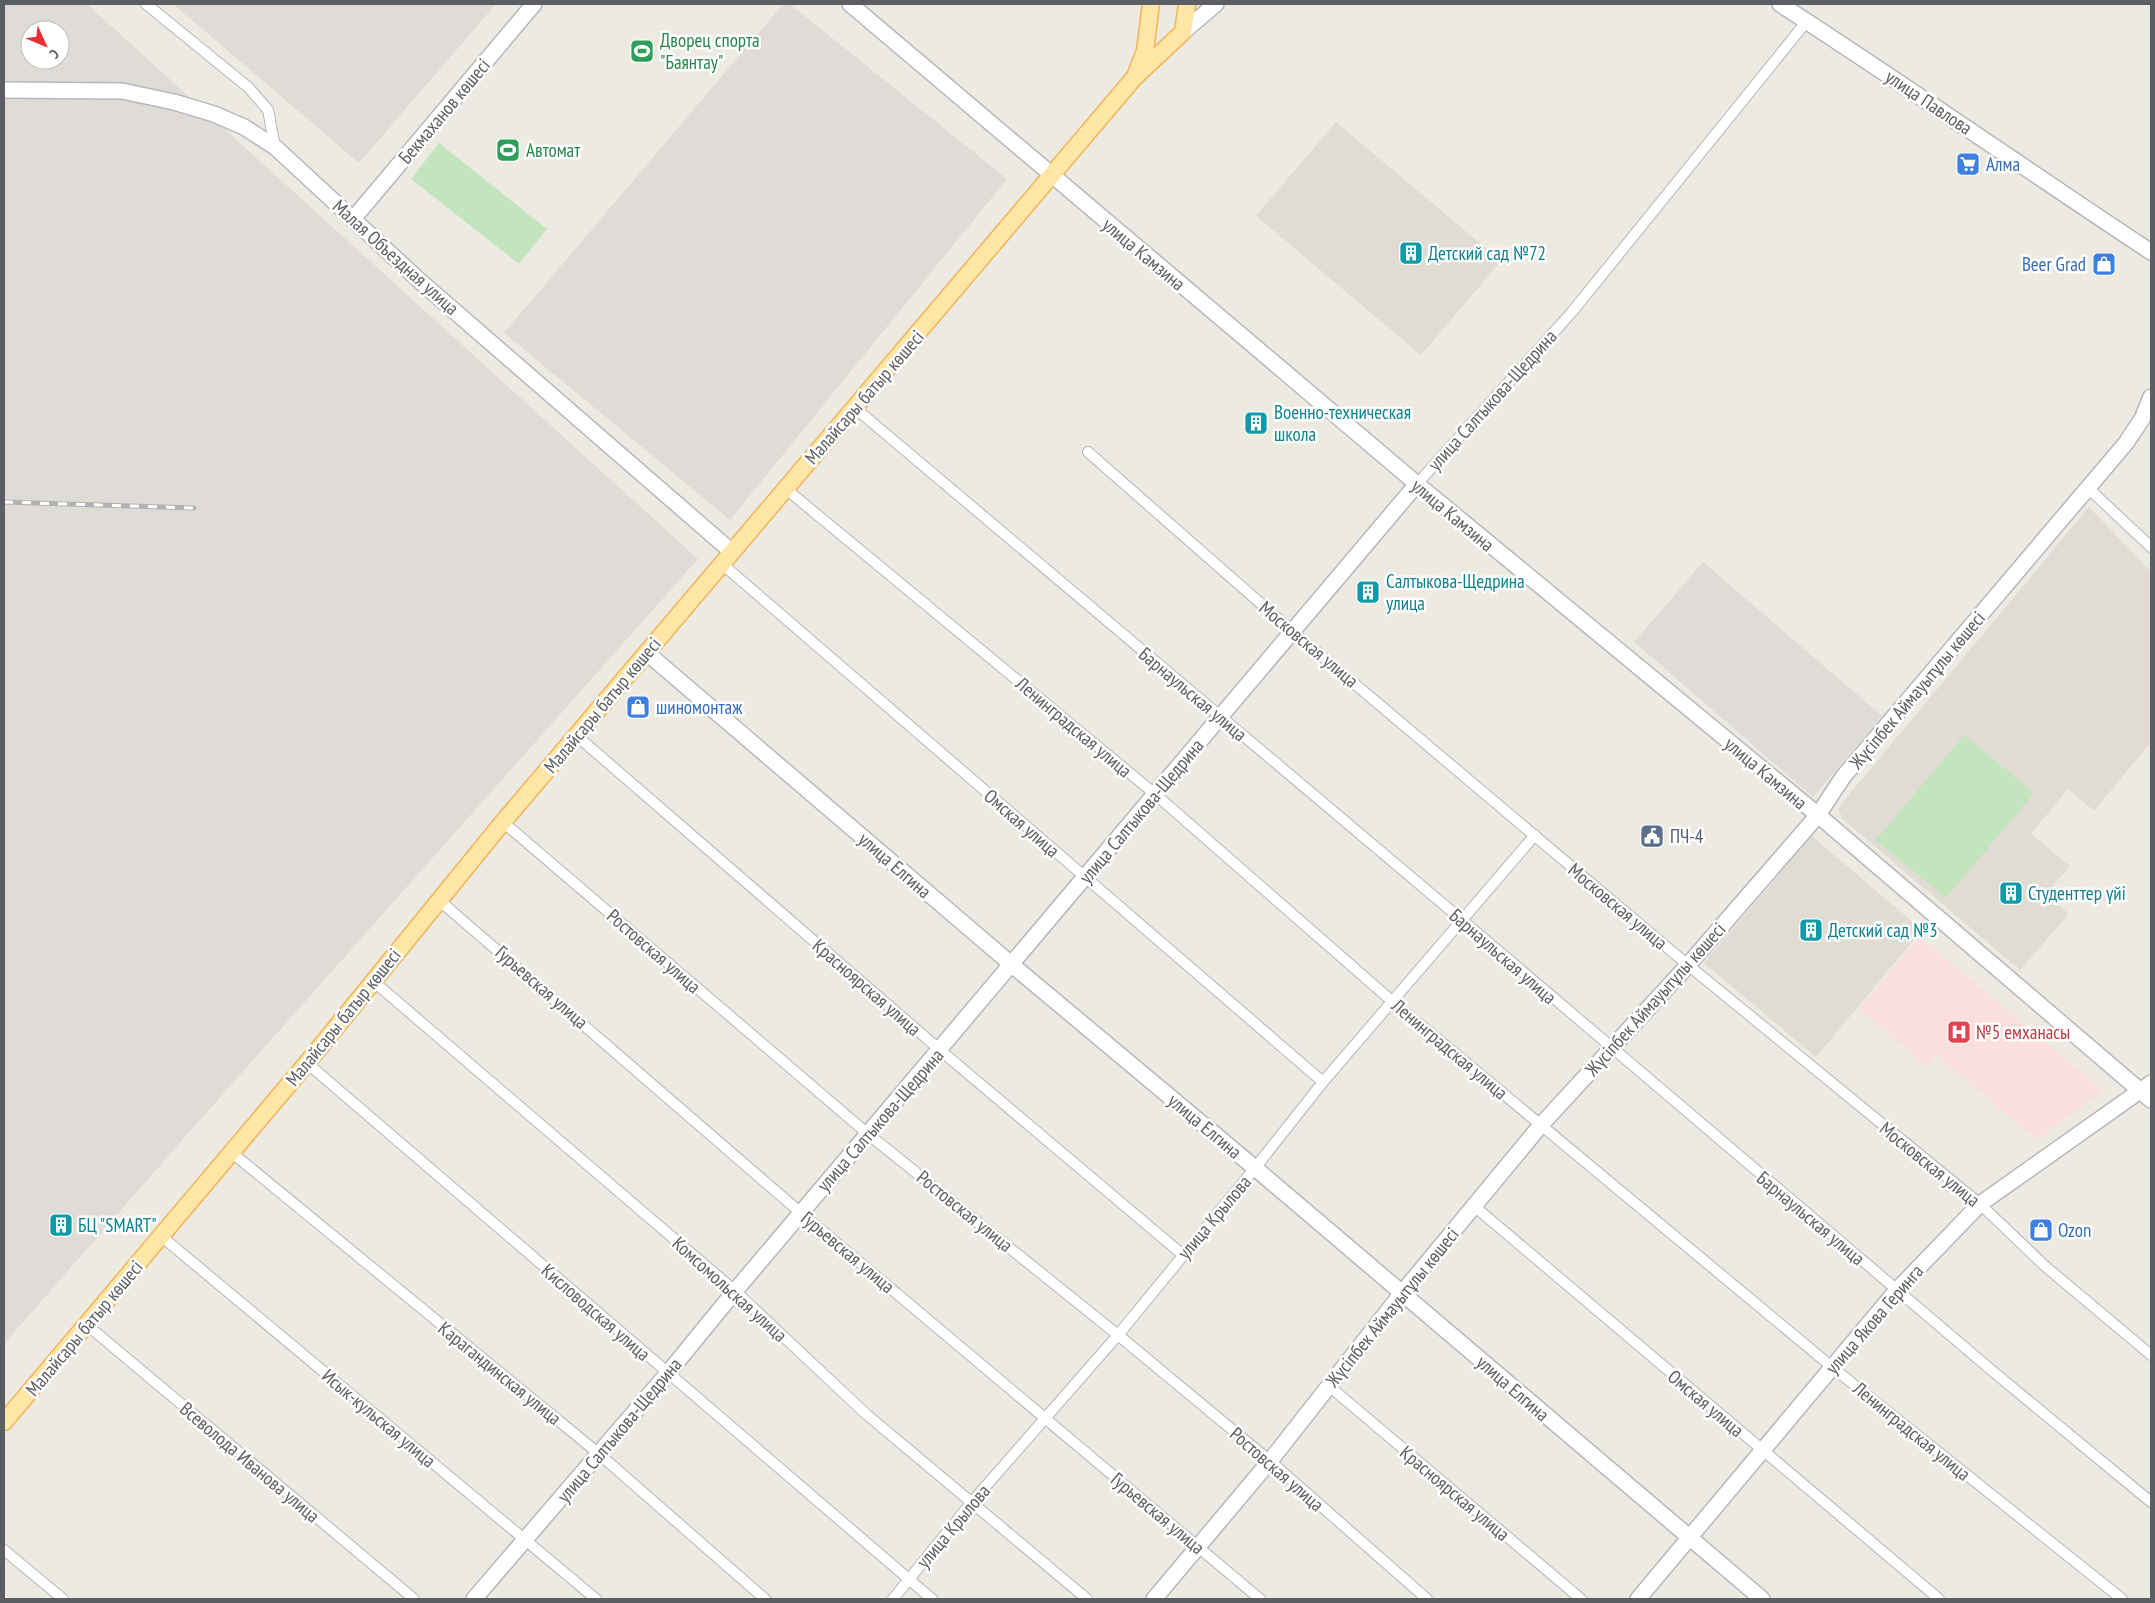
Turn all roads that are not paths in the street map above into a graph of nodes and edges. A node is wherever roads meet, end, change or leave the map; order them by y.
1 (146, 4) edge
2 (534, 4) edge
3 (850, 4) edge
4 (1152, 4) edge
5 (1187, 4) edge
6 (1216, 4) edge
7 (1780, 4) edge
8 (1807, 21) junction
9 (1183, 32) junction
10 (1134, 78) junction
11 (4, 90) edge
12 (275, 147) junction
13 (1053, 176) junction
14 (353, 219) junction
15 (2151, 252) edge
16 (2151, 397) edge
17 (855, 408) junction
18 (1088, 452) dead end
19 (1416, 484) junction
20 (2088, 488) junction
21 (786, 489) junction
22 (2151, 547) edge
23 (727, 557) junction
24 (1292, 632) junction
25 (647, 653) junction
26 (1220, 717) junction
27 (577, 736) junction
28 (1155, 794) junction
29 (1818, 815) junction
30 (503, 822) junction
31 (1535, 834) junction
32 (1084, 877) junction
33 (440, 901) junction
34 (1462, 920) junction
35 (1011, 964) junction
36 (1688, 965) junction
37 (373, 980) junction
38 (1393, 1002) junction
39 (1610, 1048) junction
40 (940, 1050) junction
41 (306, 1063) junction
42 (1323, 1082) junction
43 (2148, 1091) edge
44 (1541, 1125) junction
45 (868, 1134) junction
46 (231, 1152) junction
47 (1255, 1168) junction
48 (1980, 1204) junction
49 (1474, 1206) junction
50 (801, 1212) junction
51 (162, 1236) junction
52 (1182, 1255) junction
53 (1897, 1290) junction
54 (735, 1291) junction
55 (1402, 1293) junction
56 (87, 1325) junction
57 (1118, 1335) junction
58 (2151, 1356) edge
59 (1832, 1367) junction
60 (668, 1374) junction
61 (1329, 1386) junction
62 (1046, 1419) junction
63 (4, 1422) edge
64 (1762, 1450) junction
65 (598, 1453) junction
66 (1270, 1461) junction
67 (2151, 1502) edge
68 (971, 1503) junction
69 (1689, 1538) junction
70 (526, 1540) junction
71 (1198, 1547) junction
72 (4, 1550) edge
73 (908, 1579) junction
74 (63, 1599) edge
75 (414, 1599) edge
76 (474, 1599) edge
77 (596, 1599) edge
78 (765, 1599) edge
79 (893, 1599) edge
80 (932, 1599) edge
81 (1087, 1599) edge
82 (1154, 1599) edge
83 (1260, 1599) edge
84 (1427, 1599) edge
85 (1581, 1599) edge
86 (1638, 1599) edge
87 (1762, 1599) edge
88 (1939, 1599) edge
89 (2122, 1599) edge

1 - 12 street
2 - 14 street, Бекмаханов көшесі
3 - 13 street, улица Камзина
4 - 10 main road
5 - 9 main road
6 - 9 street, Малайсары батыр көшесі
7 - 8 street, улица Павлова
8 - 15 street, улица Павлова
8 - 19 street, улица Салтыкова-Щедрина
9 - 10 main road, Малайсары батыр көшесі
10 - 13 main road, Малайсары батыр көшесі
11 - 12 street, Малая Объездная улица
12 - 14 street, Малая Объездная улица
13 - 17 main road, Малайсары батыр көшесі
13 - 19 street, улица Камзина
14 - 23 street, Малая Объездная улица
16 - 20 street, Жүсіпбек Аймауытұлы көшесі
17 - 21 main road, Малайсары батыр көшесі
17 - 26 street, Барнаульская улица
18 - 24 street, Московская улица
19 - 24 street, улица Салтыкова-Щедрина
19 - 29 street, улица Камзина
20 - 22 street
20 - 29 street, Жүсіпбек Аймауытұлы көшесі
21 - 23 main road, Малайсары батыр көшесі
21 - 28 street, Ленинградская улица
23 - 25 main road, Малайсары батыр көшесі
23 - 32 street, Омская улица
24 - 26 street, улица Салтыкова-Щедрина
24 - 31 street, Московская улица
25 - 27 main road, Малайсары батыр көшесі
25 - 35 street, улица Елгина
26 - 28 street, улица Салтыкова-Щедрина
26 - 34 street, Барнаульская улица
27 - 30 main road, Малайсары батыр көшесі
27 - 40 street, Красноярская улица
28 - 32 street, улица Салтыкова-Щедрина
28 - 38 street, Ленинградская улица
29 - 36 street, Жүсіпбек Аймауытұлы көшесі
29 - 43 street, улица Камзина
30 - 33 main road, Малайсары батыр көшесі
30 - 45 street, Ростовская улица
31 - 34 street, улица Крылова
31 - 36 street, Московская улица
32 - 35 street, улица Салтыкова-Щедрина
32 - 42 street, Омская улица
33 - 37 main road, Малайсары батыр көшесі
33 - 50 street, Гурьевская улица
34 - 38 street, улица Крылова
34 - 39 street, Барнаульская улица
35 - 40 street, улица Салтыкова-Щедрина
35 - 47 street, улица Елгина
36 - 39 street, Жүсіпбек Аймауытұлы көшесі
36 - 48 street, Московская улица
37 - 41 main road, Малайсары батыр көшесі
37 - 54 street, Комсомольская улица
38 - 42 street, улица Крылова
38 - 44 street, Ленинградская улица
39 - 44 street, Жүсіпбек Аймауытұлы көшесі
39 - 53 street, Барнаульская улица
40 - 45 street, улица Салтыкова-Щедрина
40 - 52 street, Красноярская улица
41 - 46 main road, Малайсары батыр көшесі
41 - 60 street, Кисловодская улица
42 - 47 street, улица Крылова
43 - 48 street, улица Якова Геринга
44 - 49 street, Жүсіпбек Аймауытұлы көшесі
44 - 59 street, Ленинградская улица
45 - 50 street, улица Салтыкова-Щедрина
45 - 57 street, Ростовская улица
46 - 51 main road, Малайсары батыр көшесі
46 - 65 street, Карагандинская улица
47 - 52 street, улица Крылова
47 - 55 street, улица Елгина
48 - 53 street, улица Якова Геринга
48 - 58 street, Московская улица
49 - 55 street, Жүсіпбек Аймауытұлы көшесі
49 - 64 street, Омская улица
50 - 54 street, улица Салтыкова-Щедрина
50 - 62 street, Гурьевская улица
51 - 56 main road, Малайсары батыр көшесі
51 - 70 street, Исык-кульская улица
52 - 57 street, улица Крылова
53 - 59 street, улица Якова Геринга
53 - 67 street, Барнаульская улица
54 - 60 street, улица Салтыкова-Щедрина
54 - 68 street, Комсомольская улица
55 - 61 street, Жүсіпбек Аймауытұлы көшесі
55 - 69 street, улица Елгина
56 - 63 main road, Малайсары батыр көшесі
56 - 75 street, Всеволода Иванова улица
57 - 62 street, улица Крылова
57 - 66 street, Ростовская улица
59 - 64 street, улица Якова Геринга
59 - 89 street, Ленинградская улица
60 - 65 street, улица Салтыкова-Щедрина
60 - 73 street, Кисловодская улица
61 - 66 street, Жүсіпбек Аймауытұлы көшесі
61 - 85 street, Красноярская улица
62 - 68 street, улица Крылова
62 - 71 street, Гурьевская улица
64 - 69 street, улица Якова Геринга
64 - 88 street, Омская улица
65 - 70 street, улица Салтыкова-Щедрина
65 - 78 street, Карагандинская улица
66 - 71 street, Жүсіпбек Аймауытұлы көшесі
66 - 84 street, Ростовская улица
68 - 73 street, улица Крылова
68 - 81 street, Комсомольская улица
69 - 86 street, улица Якова Геринга
69 - 87 street, улица Елгина
70 - 76 street, улица Салтыкова-Щедрина
70 - 77 street, Исык-кульская улица
71 - 82 street, Жүсіпбек Аймауытұлы көшесі
71 - 83 street, Гурьевская улица
72 - 74 street
73 - 79 street, улица Крылова
73 - 80 street, Кисловодская улица

